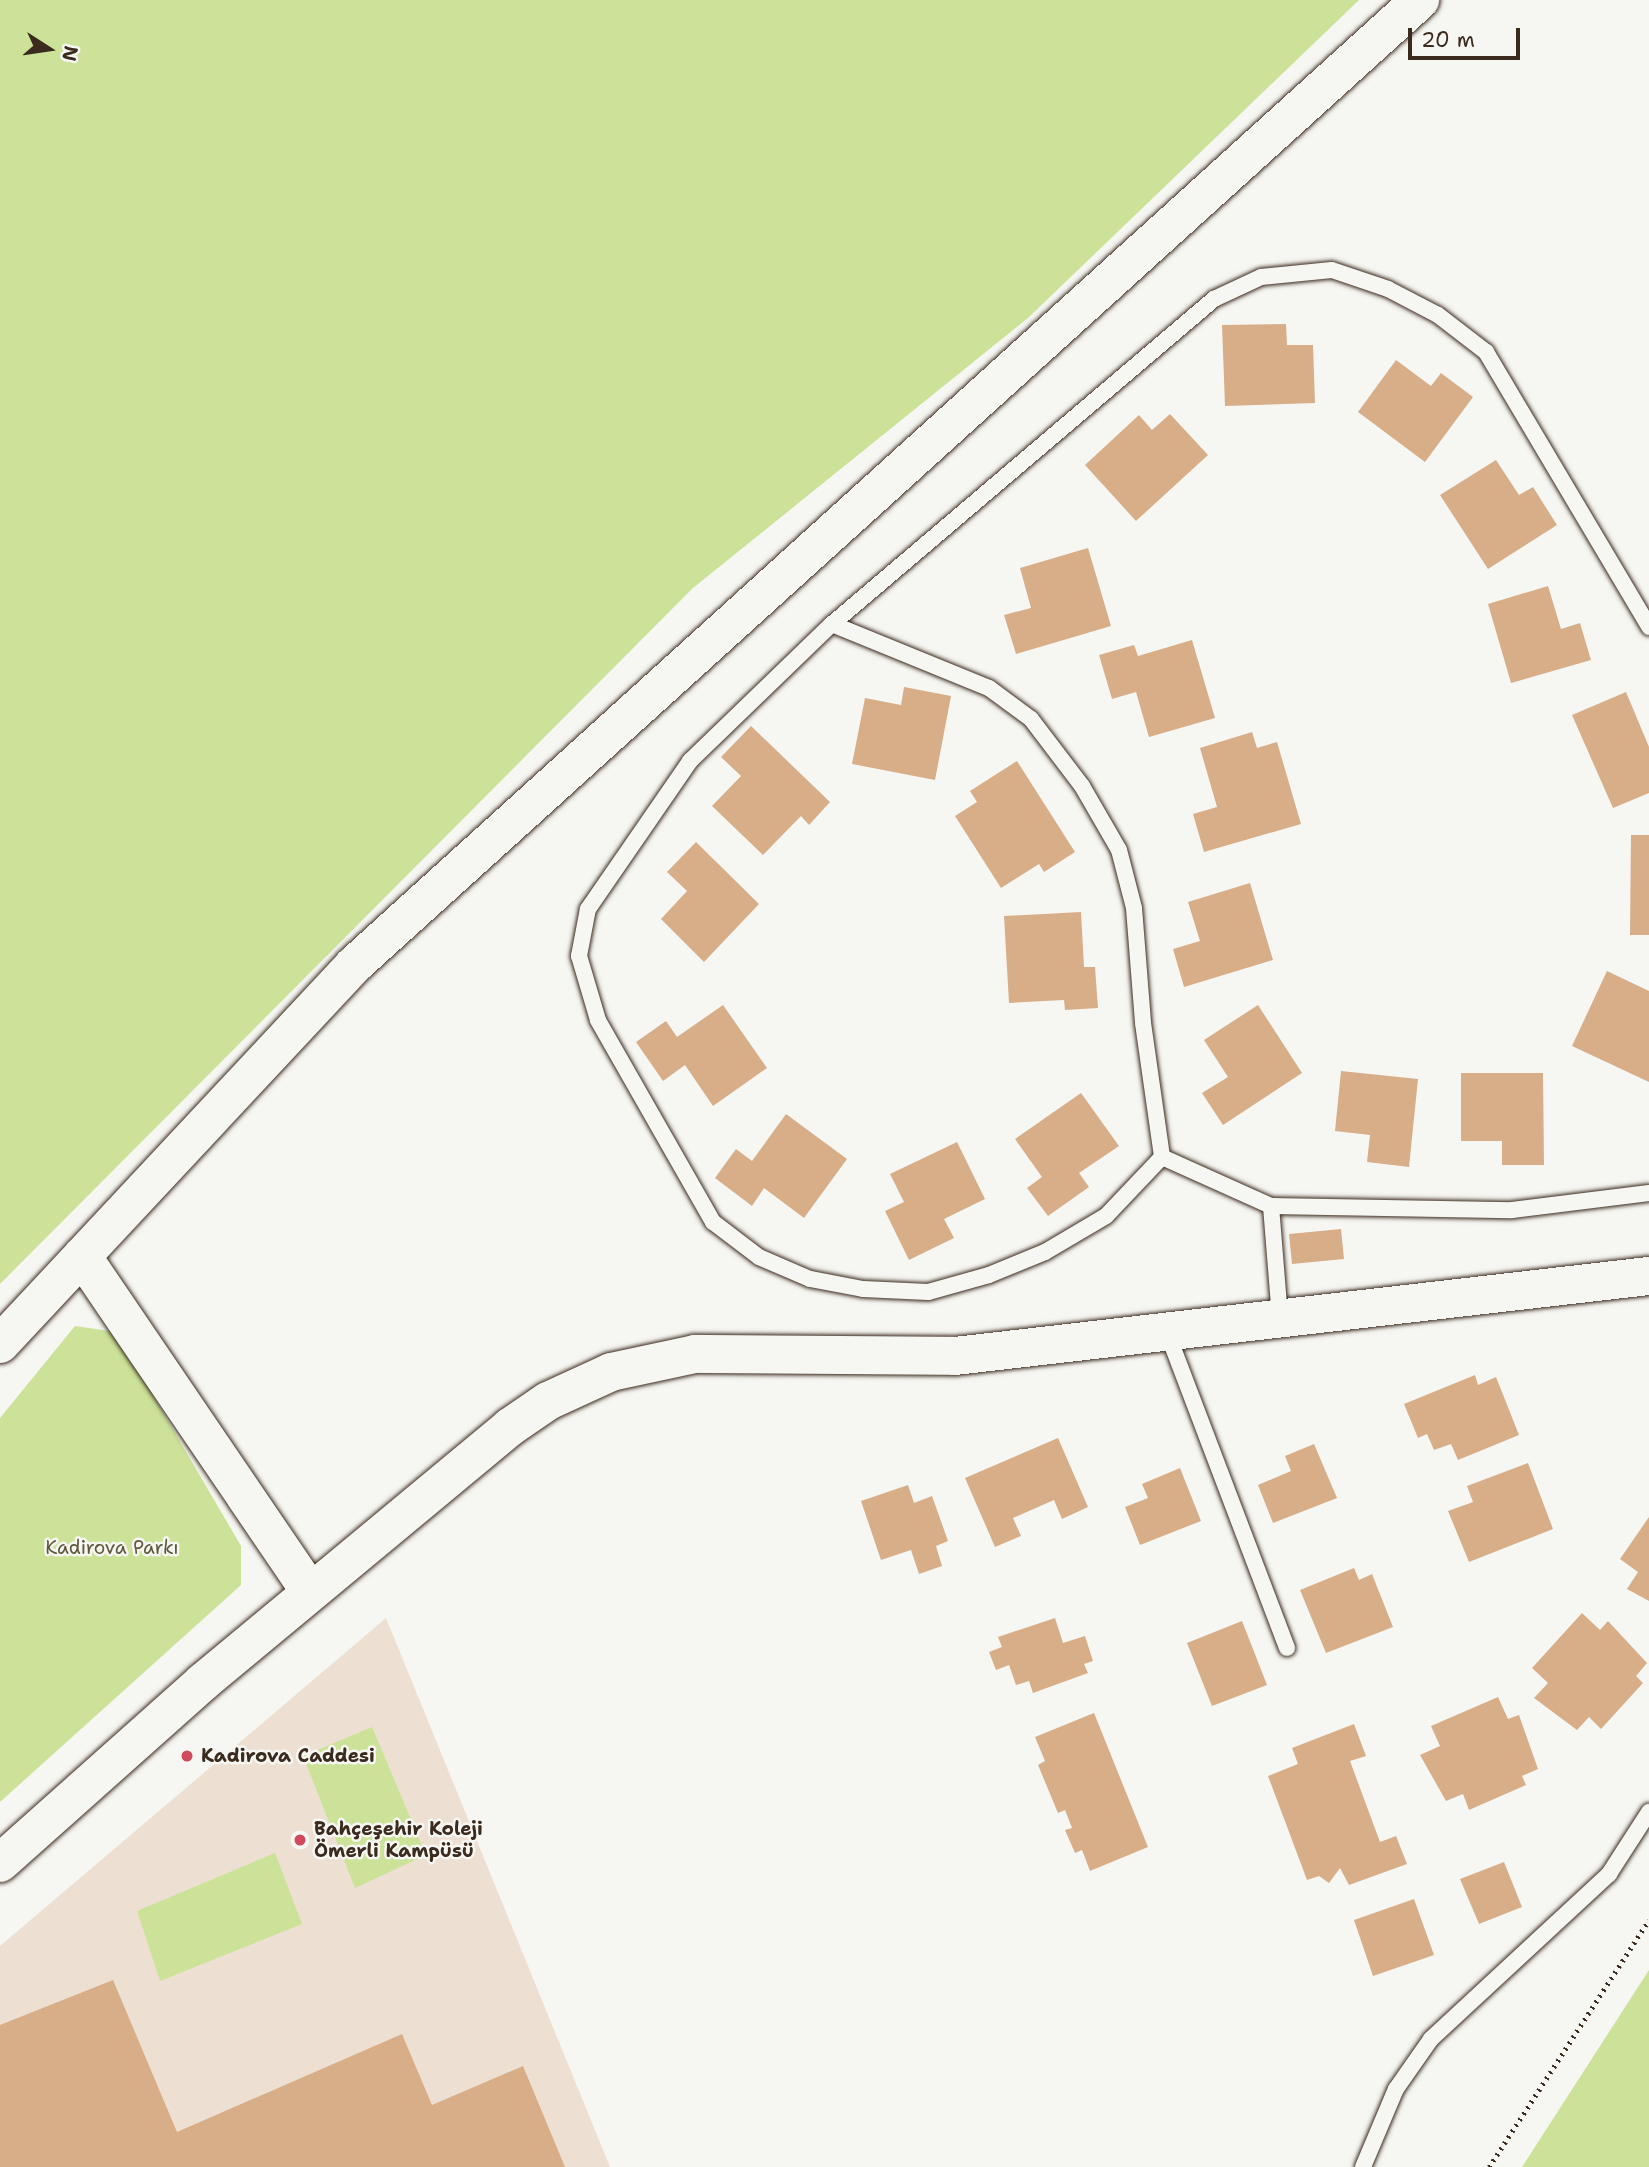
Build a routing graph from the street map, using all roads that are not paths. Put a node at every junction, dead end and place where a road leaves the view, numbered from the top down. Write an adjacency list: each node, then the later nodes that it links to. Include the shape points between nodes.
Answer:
1 (1420, 0): 7 (street, via 354,965)
2 (832, 624): 3 (lane, via 1214,299 1261,277 1332,270 1388,289 1438,315 1486,352); 4 (lane, via 989,688 1031,719 1082,786 1119,850 1134,908 1143,1023); 4 (lane, via 690,761 588,909 579,956 598,1020 713,1222 759,1257 810,1279 863,1289 928,1292 989,1275 1045,1252 1106,1216)
3 (1649, 628)
4 (1162, 1157): 6 (lane)
5 (1649, 1193): 6 (lane, via 1512,1210)
6 (1271, 1206): 9 (lane)
7 (82, 1256): 11 (street); 12 (street)
8 (1649, 1276): 9 (street)
9 (1280, 1321): 10 (street)
10 (1167, 1332): 12 (street, via 909,1359 695,1354 611,1372 548,1401 510,1427); 13 (lane)
11 (0, 1344)
12 (310, 1592): 15 (street)
13 (1287, 1648)
14 (1649, 1812): 16 (lane, via 1609,1874 1431,2039 1396,2089)
15 (0, 1863)
16 (1363, 2167)

